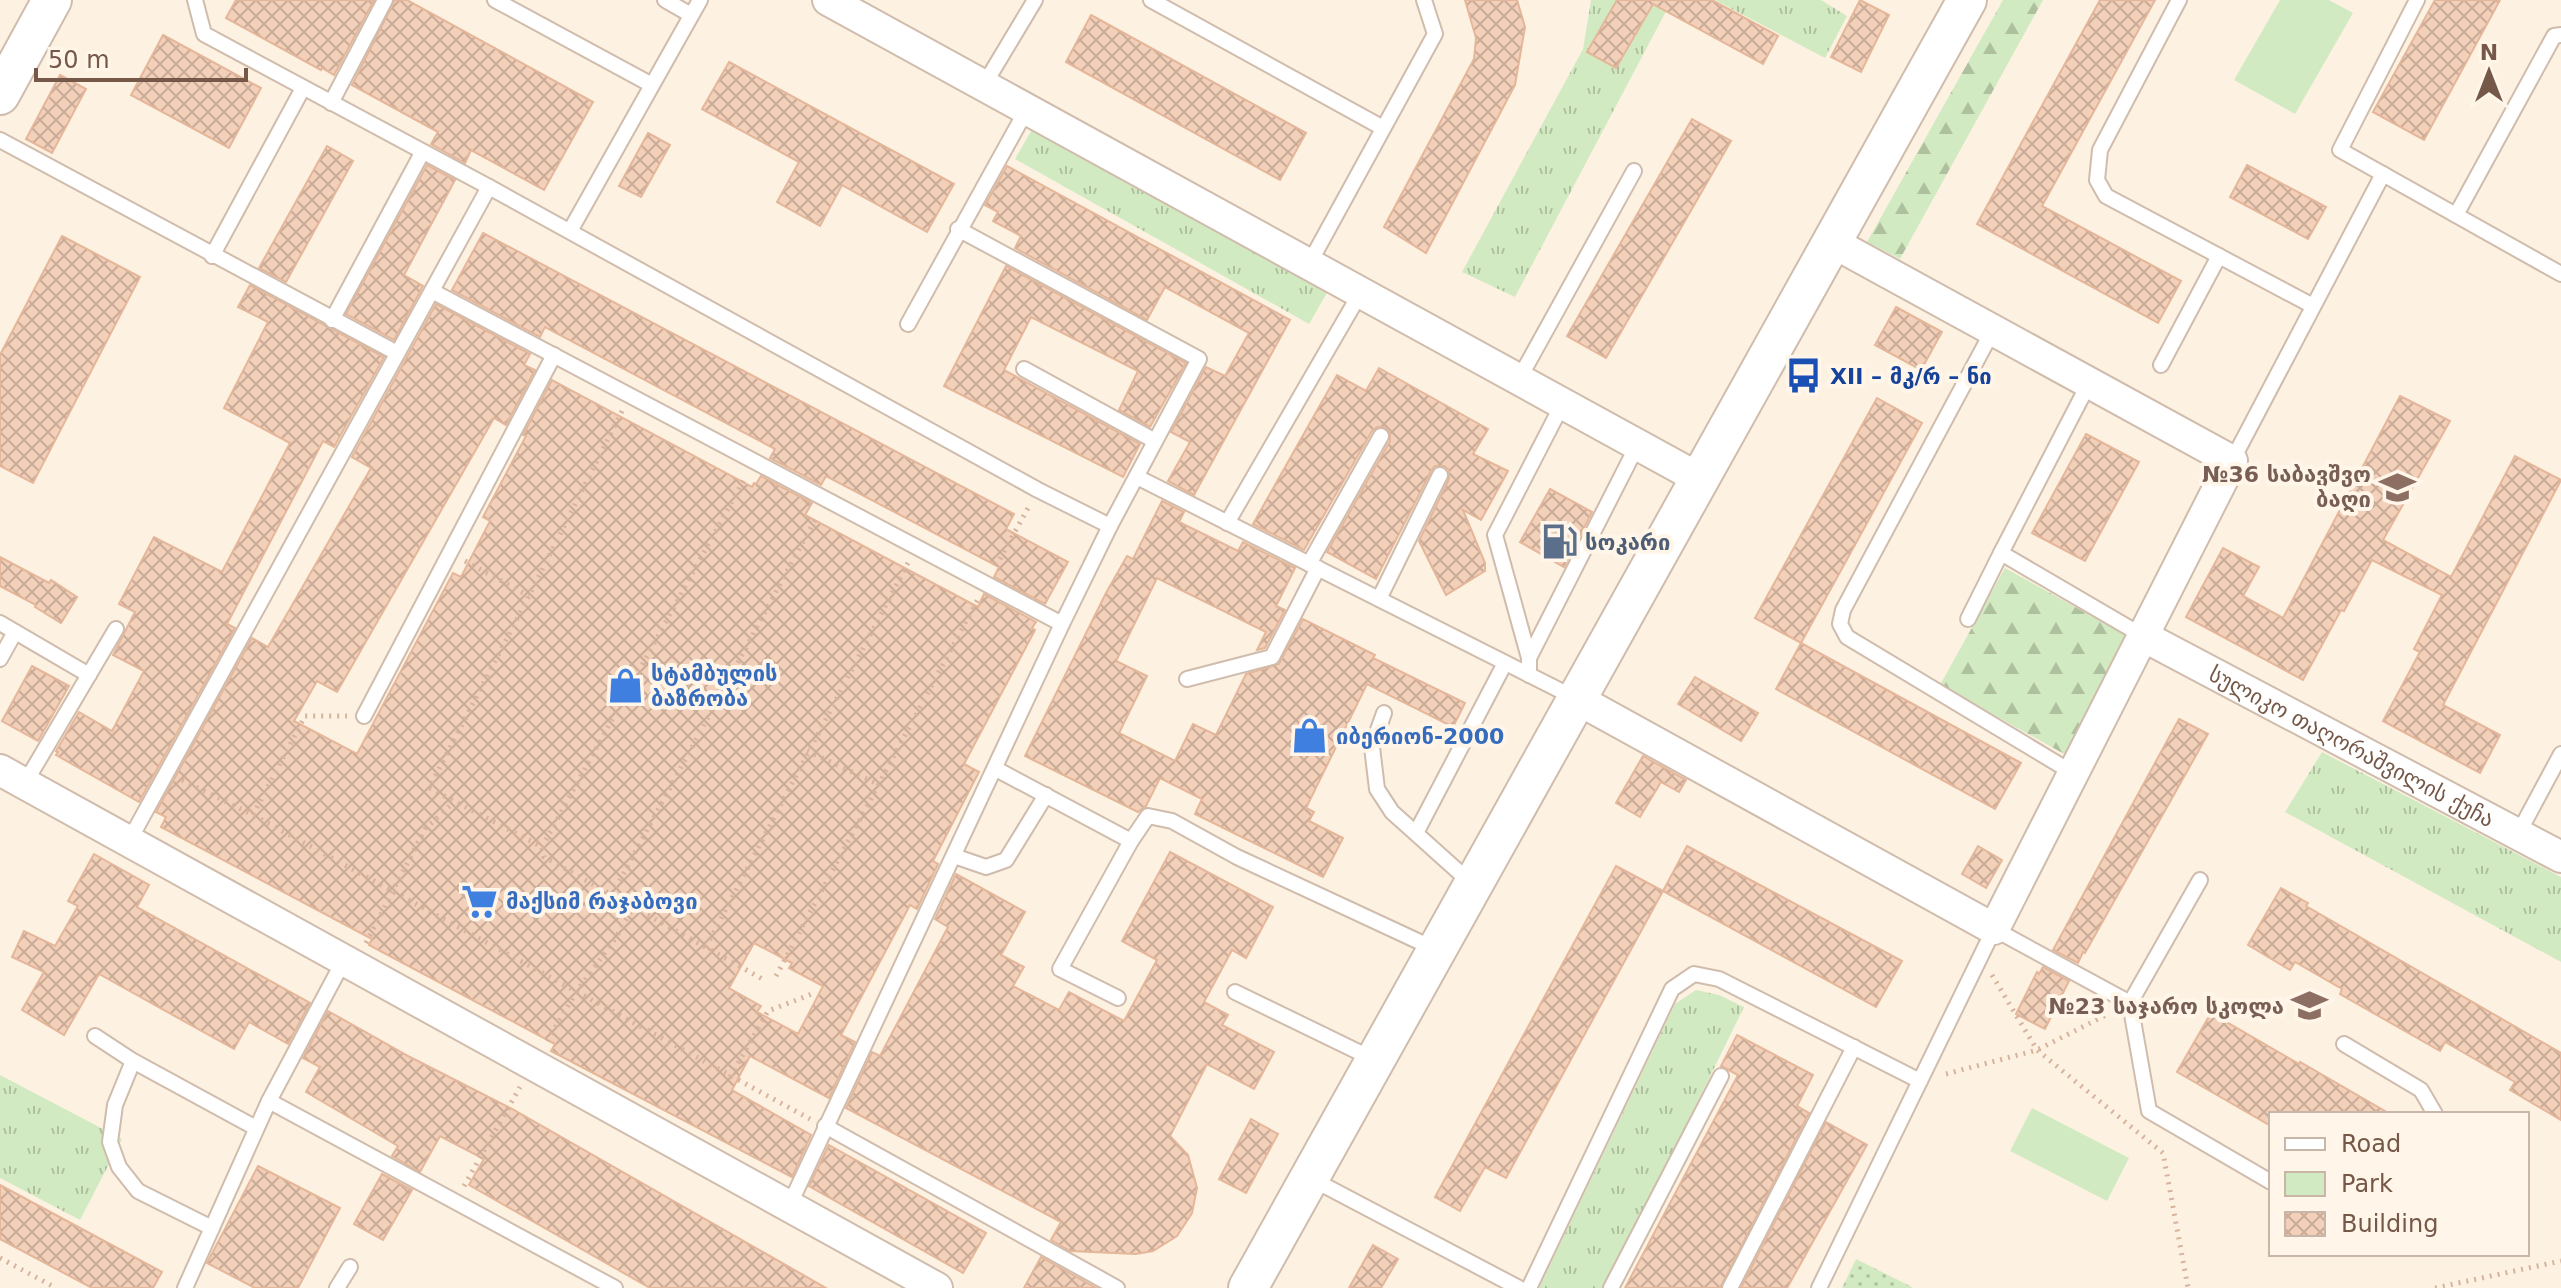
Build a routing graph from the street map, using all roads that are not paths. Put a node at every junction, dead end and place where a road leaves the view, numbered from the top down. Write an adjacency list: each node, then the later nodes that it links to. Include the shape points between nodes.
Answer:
1 (52, 0): 19 (street)
2 (195, 0): 18 (lane, via 204,34)
3 (385, 0): 20 (lane)
4 (495, 0): 16 (lane)
5 (665, 0): 14 (lane)
6 (700, 0): 14 (lane)
7 (828, 0): 17 (street)
8 (1035, 0): 17 (lane)
9 (1151, 0): 22 (lane)
10 (1424, 0): 22 (lane, via 1435,34)
11 (1967, 0): 31 (street)
12 (2179, 0): 33 (lane, via 2100,150 2097,180 2106,196)
13 (2417, 0): 26 (lane, via 2340,150)
14 (691, 15): 16 (lane)
15 (2561, 35): 28 (lane, via 2554,36)
16 (652, 85): 30 (lane)
17 (984, 85): 21 (street)
18 (303, 88): 20 (lane); 32 (lane)
19 (0, 95)
20 (331, 103): 24 (lane)
21 (1027, 109): 29 (lane); 34 (street)
22 (1383, 128): 34 (lane)
23 (0, 140): 32 (lane)
24 (422, 153): 27 (lane); 39 (lane)
25 (1634, 171): 46 (lane)
26 (2383, 174): 28 (lane); 38 (lane)
27 (489, 187): 30 (lane); 36 (lane)
28 (2456, 215): 35 (lane)
29 (958, 229): 40 (lane); 50 (lane, via 1199,359)
30 (570, 231): 57 (lane)
31 (1832, 242): 41 (street); 55 (street)
32 (212, 256): 39 (lane)
33 (2219, 256): 38 (lane); 44 (lane)
34 (1309, 264): 37 (street)
35 (2561, 274)
36 (432, 291): 42 (lane); 43 (lane)
37 (1361, 292): 46 (street); 56 (lane)
38 (2313, 306): 52 (lane)
39 (332, 320): 42 (lane)
40 (908, 324)
41 (1993, 330): 47 (street); 78 (lane, via 1840,624 1847,637)
42 (397, 353): 83 (lane)
43 (554, 355): 63 (lane); 75 (lane)
44 (2161, 365)
45 (1024, 369): 50 (lane)
46 (1519, 379): 48 (street)
47 (2089, 383): 52 (street); 58 (lane)
48 (1563, 403): 51 (street); 67 (lane, via 1495,535)
49 (1381, 436): 59 (lane)
50 (1155, 441): 54 (lane)
51 (1638, 444): 55 (street); 67 (lane)
52 (2232, 461): 66 (street)
53 (1440, 475): 60 (lane)
54 (1137, 477): 56 (lane); 57 (lane)
55 (1700, 479): 73 (street)
56 (1227, 523): 59 (lane)
57 (1110, 526): 63 (lane)
58 (2001, 553): 61 (lane); 66 (lane)
59 (1314, 566): 60 (lane); 72 (lane, via 1272,657)
60 (1379, 599): 69 (lane)
61 (1968, 619)
62 (0, 623): 65 (lane)
63 (1062, 624): 77 (lane)
64 (116, 629): 70 (lane)
65 (15, 632): 68 (lane); 70 (lane)
66 (2143, 636): 78 (street); 82 (street, სულიკო თაღორაშვილის ქუჩა)
67 (1529, 658): 71 (lane)
68 (0, 659)
69 (1505, 663): 71 (lane); 81 (lane)
70 (89, 675): 79 (lane)
71 (1529, 675): 73 (lane)
72 (1187, 679)
73 (1577, 699): 88 (street); 89 (street)
74 (1384, 713): 81 (lane, via 1372,747 1377,789 1392,812)
75 (364, 716)
76 (2561, 754): 82 (lane)
77 (996, 769): 80 (lane); 85 (lane)
78 (2073, 773): 89 (street)
79 (12, 776): 83 (street)
80 (1046, 795): 84 (lane); 85 (lane, via 1006,860 986,867)
81 (1416, 833): 88 (lane)
82 (2518, 834): 86 (street, სულიკო თაღორაშვილის ქუჩა)
83 (129, 841): 91 (street)
84 (1131, 841): 90 (lane, via 1148,816 1172,821); 93 (lane, via 1060,969)
85 (954, 856): 104 (lane)
86 (2561, 857)
87 (2200, 880): 94 (lane)
88 (1474, 885): 90 (street)
89 (1994, 929): 94 (lane); 101 (lane)
90 (1437, 951): 99 (street)
91 (349, 963): 102 (lane); 108 (street)
92 (1235, 992): 99 (lane)
93 (1118, 998)
94 (2130, 1003): 107 (lane, via 2149,1111)
95 (95, 1036): 98 (lane)
96 (2344, 1044): 103 (lane, via 2421,1090)
97 (1854, 1047): 101 (lane); 118 (lane, via 1719,979 1694,974 1672,989); 120 (lane)
98 (133, 1061): 105 (lane); 109 (lane, via 115,1105 110,1142 119,1167 138,1191)
99 (1376, 1061): 106 (street)
100 (1721, 1076): 119 (lane)
101 (1920, 1081): 121 (lane)
102 (269, 1101): 105 (lane); 113 (lane)
103 (2434, 1112)
104 (825, 1126): 108 (lane); 115 (lane)
105 (256, 1128): 109 (lane)
106 (1310, 1178): 116 (street); 117 (lane)
107 (2269, 1181)
108 (789, 1206): 114 (street)
109 (212, 1228): 111 (lane)
110 (350, 1267): 112 (lane)
111 (185, 1288)
112 (337, 1288)
113 (615, 1288)
114 (937, 1288)
115 (1117, 1288)
116 (1248, 1288)
117 (1519, 1288)
118 (1529, 1288)
119 (1611, 1288)
120 (1730, 1288)
121 (1819, 1288)

